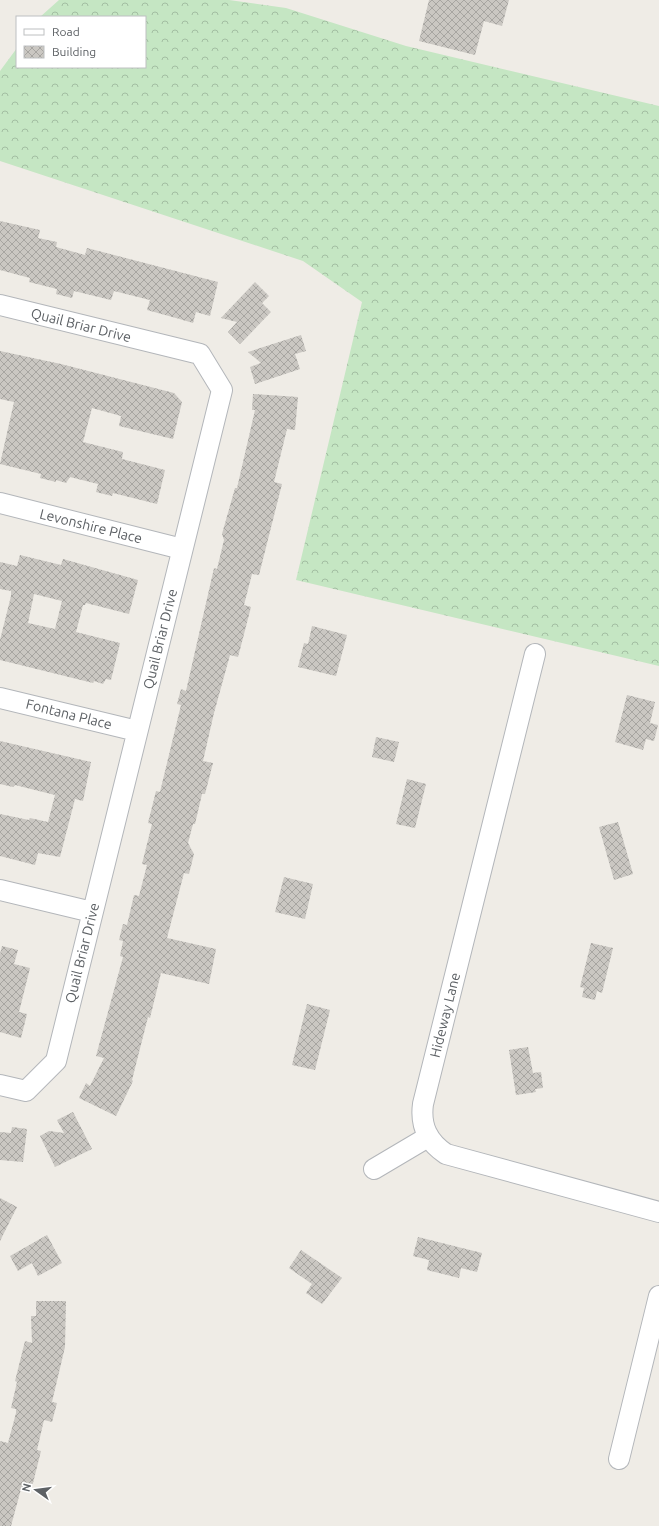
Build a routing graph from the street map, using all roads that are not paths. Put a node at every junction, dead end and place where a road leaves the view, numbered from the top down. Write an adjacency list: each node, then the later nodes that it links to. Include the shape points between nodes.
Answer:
1 (0, 305): 3 (street, Quail Briar Drive, via 200,354 222,390)
2 (0, 503): 3 (street, Levonshire Place)
3 (182, 550): 6 (street, Quail Briar Drive)
4 (535, 654): 10 (street, Hideway Lane, via 423,1104 421,1114)
5 (0, 698): 6 (street, Fontana Place)
6 (137, 731): 8 (street, Quail Briar Drive)
7 (0, 890): 8 (street)
8 (92, 912): 9 (street, Quail Briar Drive, via 56,1061 26,1091)
9 (0, 1085)
10 (428, 1137): 11 (street); 12 (street, Hideway Lane, via 436,1148 446,1154)
11 (374, 1169)
12 (659, 1212)
13 (659, 1296): 14 (street)
14 (619, 1459)

